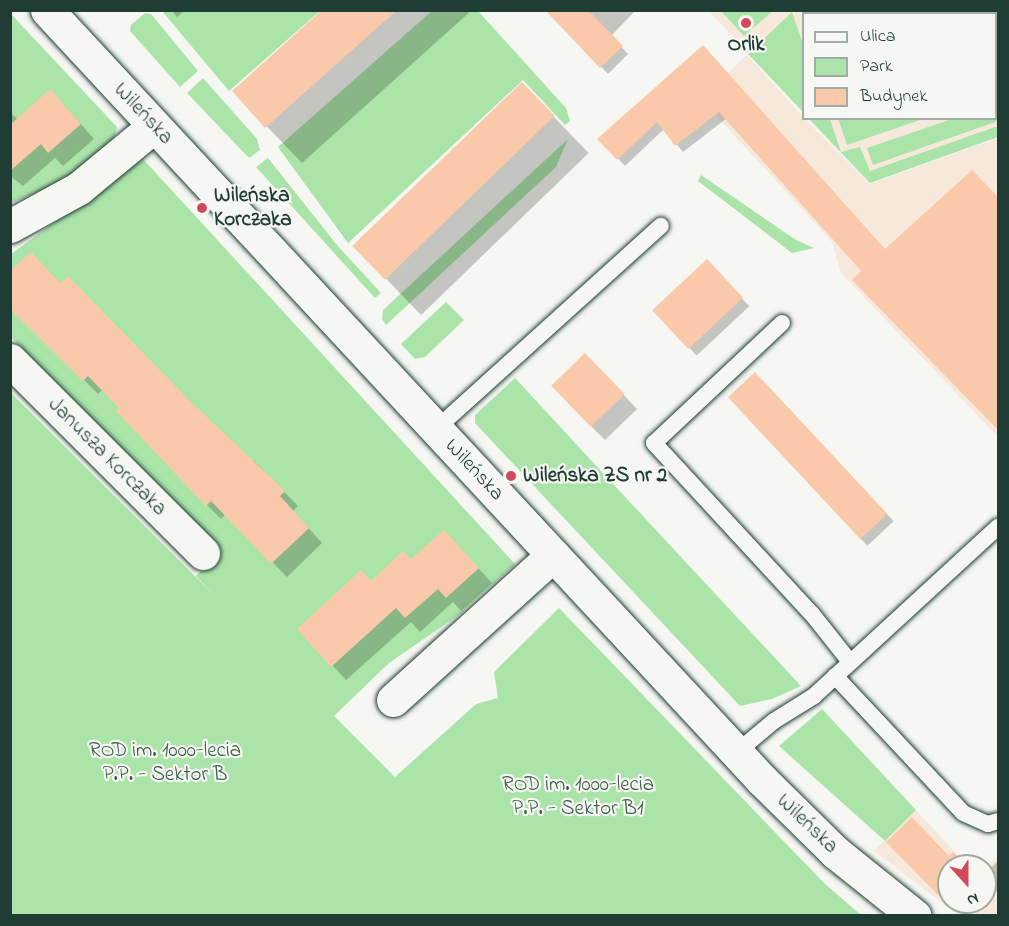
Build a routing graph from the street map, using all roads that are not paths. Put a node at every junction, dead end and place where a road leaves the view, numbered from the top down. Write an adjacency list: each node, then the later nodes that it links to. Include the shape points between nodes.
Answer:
1 (46, 10): 2 (street, Wileńska)
2 (154, 126): 3 (street, via 79,188); 7 (street, Wileńska)
3 (10, 226)
4 (661, 226): 7 (lane)
5 (782, 323): 11 (lane, via 654,443 812,614)
6 (10, 360): 9 (street, Janusza Korczaka)
7 (436, 429): 10 (street, Wileńska)
8 (999, 526): 11 (lane)
9 (203, 553)
10 (553, 555): 13 (street); 14 (street, Wileńska)
11 (850, 662): 12 (lane)
12 (835, 676): 14 (lane); 15 (lane, via 963,813 988,824)
13 (393, 700)
14 (736, 752): 16 (street, Wileńska, via 835,852)
15 (999, 821)
16 (915, 915)

